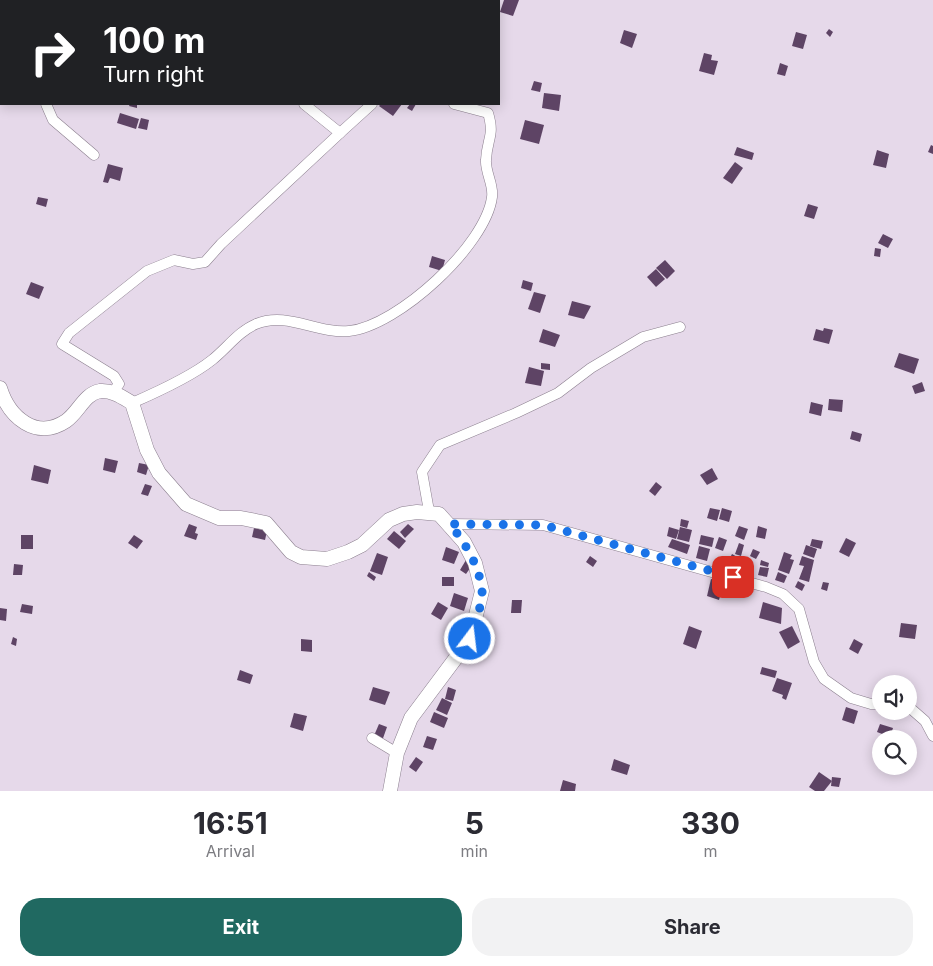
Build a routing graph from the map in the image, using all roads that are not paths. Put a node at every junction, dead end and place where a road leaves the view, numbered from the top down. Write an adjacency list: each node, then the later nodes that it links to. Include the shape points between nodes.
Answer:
1 (46, 105): 6 (street, via 53,120)
2 (305, 105): 5 (street)
3 (371, 105): 5 (street)
4 (458, 105): 10 (street, via 488,113 493,129 485,162 492,196 483,228 426,291 377,323 349,331 284,320 257,324 210,361 166,388)
5 (340, 133): 9 (street, via 221,244 206,262 193,264 174,260 160,264 69,333 62,344 114,376 120,384)
6 (94, 155)
7 (680, 327): 11 (street, via 643,337 591,368 558,393 440,445 422,472)
8 (0, 388): 9 (main road, via 6,405 20,421 53,428 68,420 92,394)
9 (113, 392): 10 (main road)
10 (132, 403): 11 (main road, via 147,450 159,473 186,504 219,518 266,523 291,552 301,558 327,559 348,552 389,520 403,514)
11 (429, 512): 12 (main road, via 439,514)
12 (450, 524): 13 (street, via 543,525 766,586 784,594 799,608 814,662 824,679 851,698); 17 (main road, via 464,542 482,591 470,639 411,718)
13 (872, 704)
14 (917, 714): 15 (street)
15 (933, 736)
16 (372, 738): 17 (street)
17 (397, 753): 18 (main road)
18 (390, 791)

